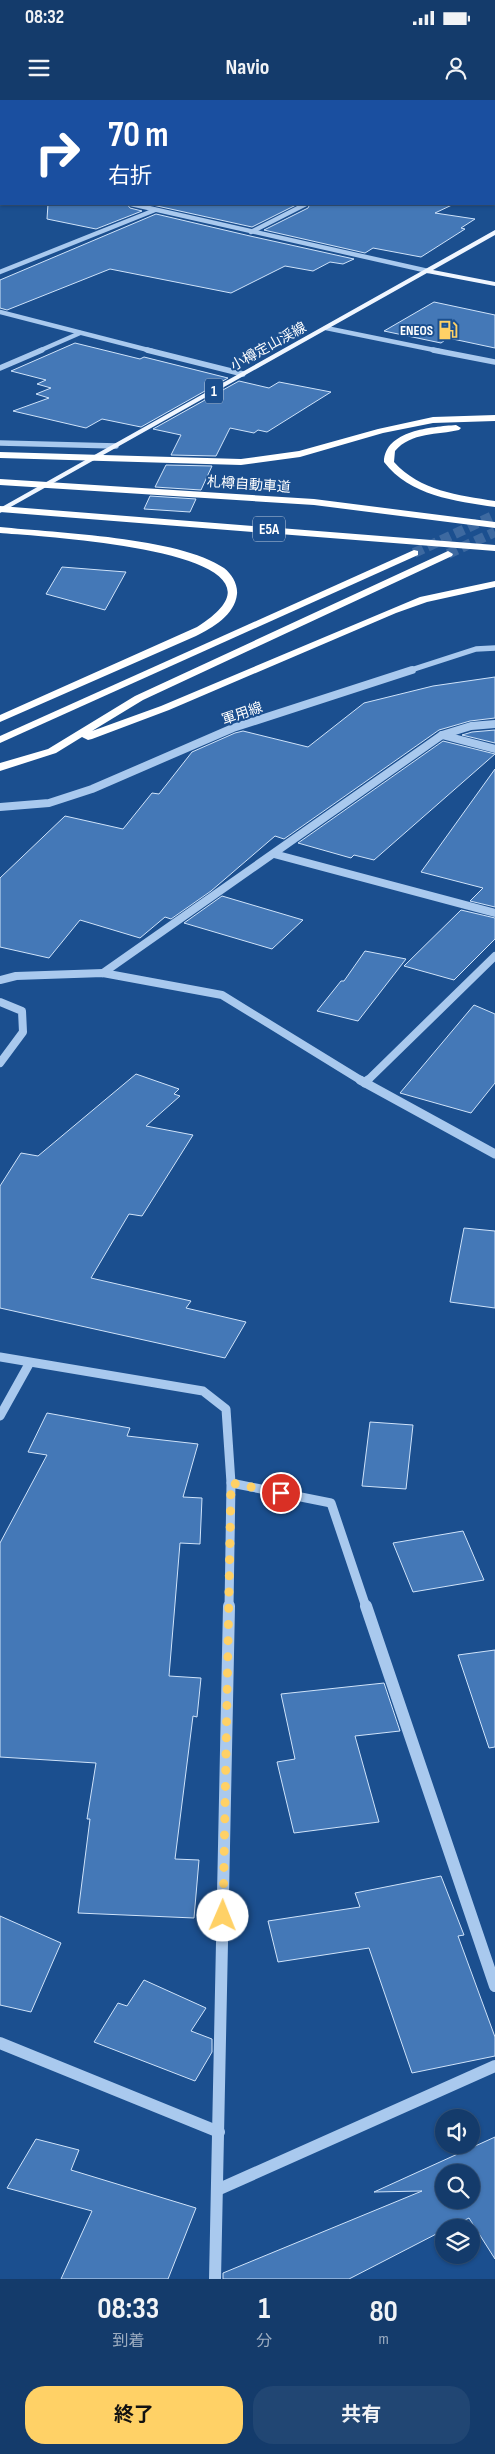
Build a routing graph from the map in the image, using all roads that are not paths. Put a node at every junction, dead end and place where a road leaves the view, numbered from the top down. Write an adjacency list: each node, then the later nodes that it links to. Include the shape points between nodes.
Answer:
1 (135, 205): 3 (street)
2 (304, 205): 4 (street)
3 (156, 210): 4 (street); 7 (street)
4 (251, 232): 6 (street)
5 (495, 232): 6 (main road, 小樽定山渓線 / 1)
6 (428, 271): 8 (main road); 10 (main road, 小樽定山渓線 / 1)
7 (0, 272)
8 (495, 284)
9 (0, 312): 11 (street)
10 (326, 328): 12 (street); 14 (main road, 小樽定山渓線 / 1)
11 (81, 332): 13 (street); 14 (street)
12 (495, 362)
13 (0, 368)
14 (243, 374): 18 (main road, 小樽定山渓線 / 1)
15 (495, 418): 19 (highway, via 467,417 407,424 272,460 215,462)
16 (495, 428): 21 (highway, via 443,428 416,434 400,441 390,451 389,462 411,483 462,499)
17 (0, 443): 18 (street)
18 (116, 446): 22 (main road, 小樽定山渓線 / 1)
19 (0, 455)
20 (0, 482): 23 (highway, 札樽自動車道 / E5A, via 314,502)
21 (495, 504)
22 (0, 510): 25 (highway, E5A)
23 (495, 525)
24 (5, 531): 30 (highway, via 172,552 209,564 222,572 232,589 231,600 224,612 188,635)
25 (495, 548)
26 (414, 552): 33 (highway)
27 (448, 554): 35 (highway, via 139,698)
28 (495, 584): 35 (highway, via 424,599 392,610 165,708)
29 (495, 648): 37 (street, 軍用線, via 476,650 233,728 92,789 48,803)
30 (0, 719)
31 (495, 724): 32 (street, via 471,726)
32 (442, 735): 34 (street); 38 (street)
33 (0, 740)
34 (495, 749)
35 (52, 751): 36 (highway)
36 (0, 767)
37 (0, 807)
38 (274, 854): 39 (street); 41 (street)
39 (495, 913)
40 (495, 956): 45 (street)
41 (103, 973): 42 (street, via 16,976); 45 (street, via 222,995)
42 (0, 980)
43 (0, 1002): 44 (street, via 22,1011 23,1032)
44 (0, 1063)
45 (365, 1083): 46 (street)
46 (495, 1154)
47 (0, 1357): 48 (street)
48 (29, 1364): 49 (street); 50 (street, via 203,1391 226,1409)
49 (0, 1416)
50 (231, 1483): 51 (street, via 331,1503); 54 (street)
51 (495, 1986)
52 (0, 2043): 54 (street)
53 (495, 2066): 55 (street)
54 (219, 2132): 55 (street)
55 (217, 2190): 56 (street)
56 (214, 2279)

